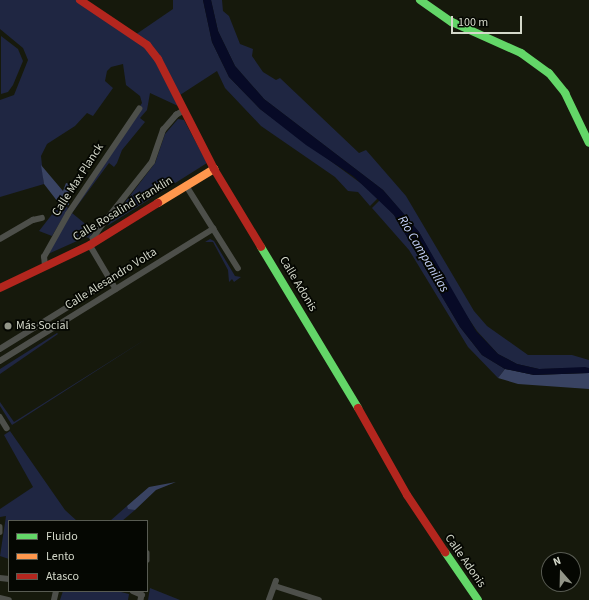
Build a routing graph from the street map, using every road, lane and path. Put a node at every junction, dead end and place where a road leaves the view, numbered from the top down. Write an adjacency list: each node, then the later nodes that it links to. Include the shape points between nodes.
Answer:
1 (80, 0): 4 (main road, Calle Adonis, via 152,50)
2 (420, 0): 5 (main road, via 452,22 521,53 549,73 562,88)
3 (139, 109): 12 (street, Calle Max Planck, via 68,214 44,257)
4 (183, 111): 6 (main road, Calle Adonis); 11 (street, via 176,114 163,130 152,162 99,229 92,239)
5 (589, 144)
6 (214, 169): 7 (main road, Calle Rosalind Franklin); 30 (main road, Calle Adonis, via 380,445 409,499)
7 (186, 186): 9 (street); 11 (main road, Calle Rosalind Franklin)
8 (42, 218): 10 (street, via 33,220)
9 (213, 229): 13 (street); 16 (street, Calle Alesandro Volta)
10 (0, 239)
11 (93, 244): 12 (main road, Calle Rosalind Franklin); 14 (street)
12 (45, 266): 15 (main road, Calle Rosalind Franklin)
13 (238, 268)
14 (110, 281): 16 (street); 17 (street, Calle Alesandro Volta)
15 (0, 288)
16 (116, 289): 18 (street, Calle Alesandro Volta)
17 (0, 349)
18 (0, 361)
19 (0, 417): 20 (street)
20 (7, 428)
21 (0, 527): 22 (street)
22 (0, 532)
23 (137, 592): 26 (street); 27 (street, via 142,595)
24 (0, 598): 25 (street)
25 (9, 600)
26 (137, 600)
27 (141, 600)
28 (269, 600): 29 (street, via 276,584)
29 (318, 600)
30 (478, 600)

